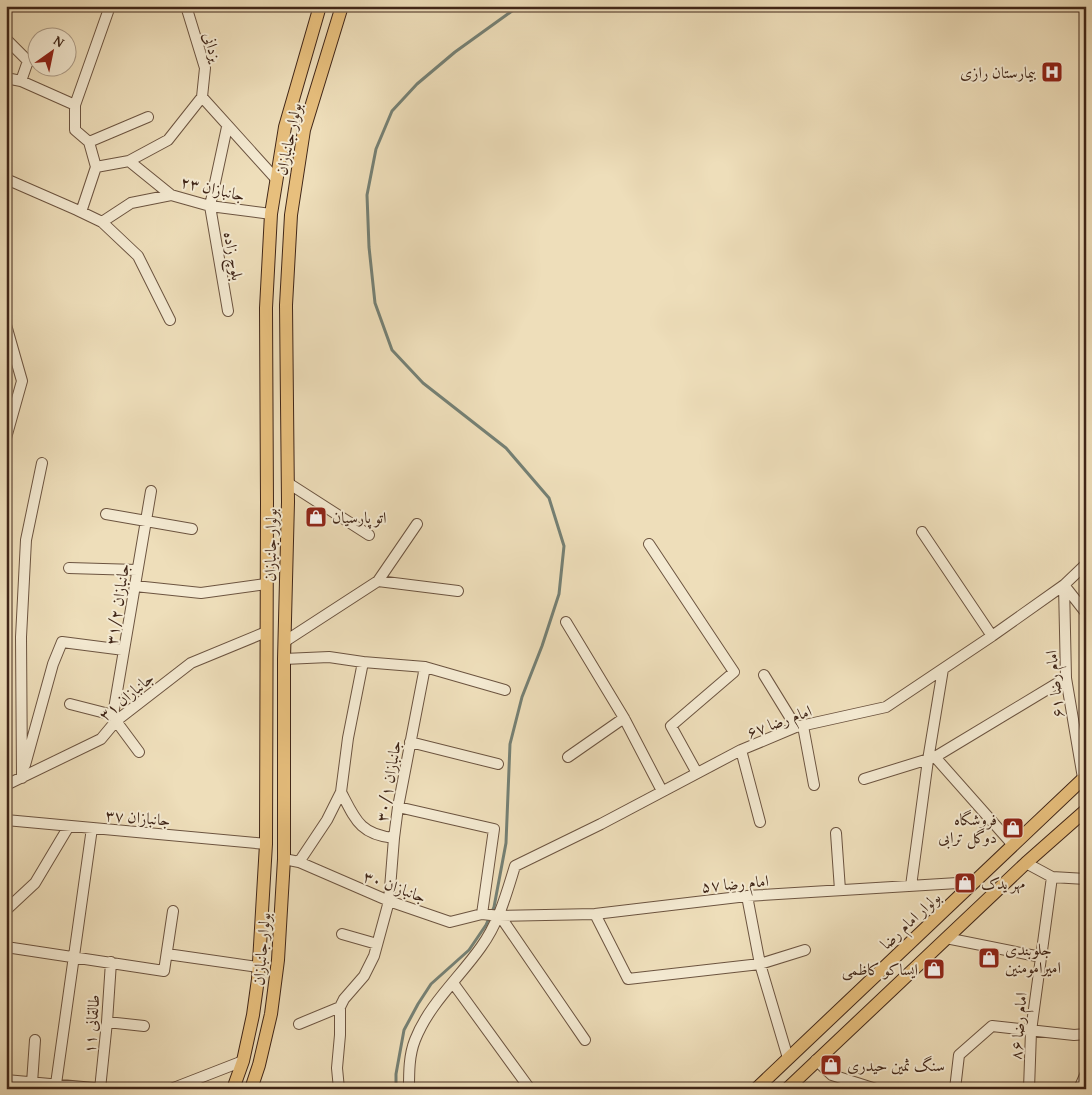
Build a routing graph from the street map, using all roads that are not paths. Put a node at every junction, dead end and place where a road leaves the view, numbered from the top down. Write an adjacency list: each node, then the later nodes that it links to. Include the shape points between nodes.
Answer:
1 (110, 6): 11 (street)
2 (186, 6): 10 (street, یزدانی, via 205,68)
3 (320, 6): 18 (main road, بولوار جانبازان, via 285,127)
4 (342, 6): 29 (main road, بولوار جانبازان, via 304,130 291,215 286,305)
5 (6, 39): 6 (street)
6 (28, 57)
7 (28, 68): 8 (street)
8 (20, 80): 9 (street); 11 (street)
9 (7, 81)
10 (202, 97): 13 (street); 15 (street, via 168,140)
11 (75, 105): 14 (street, via 76,130)
12 (148, 117): 14 (street)
13 (227, 127): 18 (street); 20 (street)
14 (89, 142): 16 (street)
15 (130, 160): 16 (street); 19 (street, جانبازان ۲۳)
16 (96, 167): 21 (street)
17 (6, 179): 21 (street)
18 (276, 179): 22 (main road, بولوار جانبازان)
19 (171, 195): 20 (street, جانبازان ۲۳); 23 (street, via 131,203)
20 (210, 206): 22 (street, جانبازان ۲۳); 24 (street, بلوچ زاده)
21 (81, 212): 23 (street)
22 (271, 214): 32 (main road, بولوار جانبازان, via 266,308)
23 (102, 222): 25 (street, via 138,256)
24 (228, 311)
25 (170, 320)
26 (6, 326): 27 (street, via 22,381)
27 (6, 438)
28 (42, 463): 73 (street, via 26,540 21,638)
29 (288, 483): 31 (main road, بولوار جانبازان); 38 (street)
30 (151, 491): 34 (street, جانبازان ۳۱/۲)
31 (288, 502): 32 (main road); 52 (main road, بولوار جانبازان)
32 (267, 503): 44 (main road, بولوار جانبازان)
33 (106, 514): 34 (street)
34 (146, 520): 36 (street); 42 (street, جانبازان ۳۱/۲)
35 (417, 524): 43 (street)
36 (192, 529)
37 (922, 532): 51 (street)
38 (369, 535)
39 (649, 544): 71 (street, via 734,672 671,726)
40 (1086, 564): 45 (street, امام رضا ۶۷)
41 (69, 568): 42 (street)
42 (138, 570): 46 (street, جانبازان ۳۱/۲)
43 (378, 581): 47 (street); 52 (street)
44 (266, 584): 46 (street, via 202,593); 50 (main road, بولوار جانبازان)
45 (1064, 585): 48 (street); 51 (street, امام رضا ۶۷); 59 (street, امام رضا ۶۱)
46 (135, 586): 53 (street, جانبازان ۳۱/۲)
47 (458, 591)
48 (1086, 613)
49 (566, 622): 63 (street)
50 (266, 632): 62 (street, جانبازان ۳۱, via 191,663); 87 (main road, بولوار جانبازان)
51 (992, 636): 57 (street, امام رضا ۶۷)
52 (284, 642): 54 (main road, بولوار جانبازان)
53 (124, 650): 62 (street, جانبازان ۳۱/۲); 73 (street, via 62,642)
54 (284, 659): 55 (street, via 330,657); 89 (main road, بولوار جانبازان)
55 (363, 662): 56 (street); 78 (street)
56 (424, 667): 60 (street); 65 (street, جانبازان ۳۰/۱)
57 (942, 669): 64 (street, امام رضا ۶۷, via 886,707); 69 (street)
58 (764, 674): 64 (street)
59 (1066, 678): 69 (street); 72 (street, امام رضا ۶۱)
60 (505, 690)
61 (70, 704): 62 (street)
62 (114, 718): 67 (street); 73 (street, جانبازان ۳۱, via 101,739)
63 (624, 718): 68 (street); 77 (street)
64 (800, 726): 66 (street, امام رضا ۶۷); 76 (street)
65 (410, 742): 70 (street); 79 (street, جانبازان ۳۰/۱)
66 (741, 750): 71 (street, امام رضا ۶۷); 82 (street)
67 (139, 752)
68 (568, 756)
69 (931, 759): 74 (street); 88 (street); 95 (street)
70 (498, 764)
71 (697, 773): 77 (street, امام رضا ۶۷)
72 (1084, 777): 88 (main road, بولوار امام رضا)
73 (22, 778): 75 (street, جانبازان ۳۱)
74 (864, 779)
75 (6, 785)
76 (814, 785)
77 (662, 791): 103 (street, امام رضا ۶۷, via 515,866)
78 (341, 792): 86 (street, via 358,823 379,837); 90 (street)
79 (398, 807): 86 (street, جانبازان ۳۰/۱); 101 (street, via 494,829)
80 (1086, 810): 91 (main road)
81 (6, 820): 83 (street, جانبازان ۳۷)
82 (760, 822)
83 (69, 826): 84 (street, جانبازان ۳۷); 99 (street, via 35,883)
84 (92, 828): 87 (street, جانبازان ۳۷); 111 (street)
85 (836, 833): 96 (street)
86 (394, 838): 98 (street, جانبازان ۳۰/۱)
87 (266, 844): 114 (main road, بولوار جانبازان)
88 (1013, 845): 94 (main road, بولوار امام رضا)
89 (284, 859): 90 (street, جانبازان ۳۰); 134 (main road, بولوار جانبازان, via 271,1014)
90 (299, 862): 98 (street, جانبازان ۳۰)
91 (1026, 863): 92 (street); 105 (main road)
92 (1052, 877): 93 (street); 110 (street, امام رضا ۸۶)
93 (1086, 879)
94 (974, 882): 95 (street, امام رضا ۵۷); 124 (main road, بولوار امام رضا)
95 (911, 886): 96 (street, امام رضا ۵۷)
96 (840, 890): 97 (street, امام رضا ۵۷)
97 (748, 896): 102 (street, امام رضا ۵۷); 113 (street)
98 (389, 901): 101 (street, جانبازان ۳۰, via 450,922); 106 (street, جانبازان ۳۰/۱)
99 (6, 910)
100 (174, 911): 109 (street)
101 (482, 914): 103 (street, جانبازان ۳۰)
102 (595, 914): 103 (street, امام رضا ۵۷); 113 (street, via 628,978)
103 (500, 916): 115 (street, امام رضا ۶۷); 123 (street)
104 (342, 934): 106 (street)
105 (946, 938): 110 (street); 125 (main road)
106 (377, 944): 116 (street, جانبازان ۳۰/۱, via 364,976)
107 (6, 947): 111 (street)
108 (805, 950): 113 (street)
109 (167, 954): 112 (street, via 164,971); 114 (street)
110 (1041, 956): 120 (street, امام رضا ۸۶)
111 (74, 957): 112 (street); 130 (street)
112 (111, 962): 117 (street, طالقانی ۱۱)
113 (760, 964): 124 (street)
114 (258, 967): 126 (main road, بولوار جانبازان)
115 (453, 983): 136 (street, امام رضا ۶۷, via 424,1020 415,1041); 137 (street)
116 (340, 1008): 118 (street); 135 (street)
117 (107, 1022): 119 (street); 131 (street, طالقانی ۱۱)
118 (299, 1024)
119 (144, 1026)
120 (1031, 1031): 121 (street); 141 (street, via 992,1026 959,1055); 142 (street, امام رضا ۸۶)
121 (1086, 1034)
122 (35, 1040): 129 (street)
123 (584, 1040)
124 (788, 1058): 138 (main road, بولوار امام رضا)
125 (816, 1060): 139 (main road); 140 (street, via 832,1075)
126 (243, 1061): 132 (street); 133 (main road, بولوار جانبازان)
127 (1086, 1073): 143 (street)
128 (6, 1080): 129 (street)
129 (32, 1082): 130 (street)
130 (56, 1084): 131 (street)
131 (102, 1088)
132 (170, 1089)
133 (233, 1089)
134 (251, 1089)
135 (339, 1089)
136 (409, 1089)
137 (530, 1089)
138 (756, 1089)
139 (787, 1089)
140 (876, 1089)
141 (955, 1089)
142 (1029, 1089)
143 (1079, 1089)

